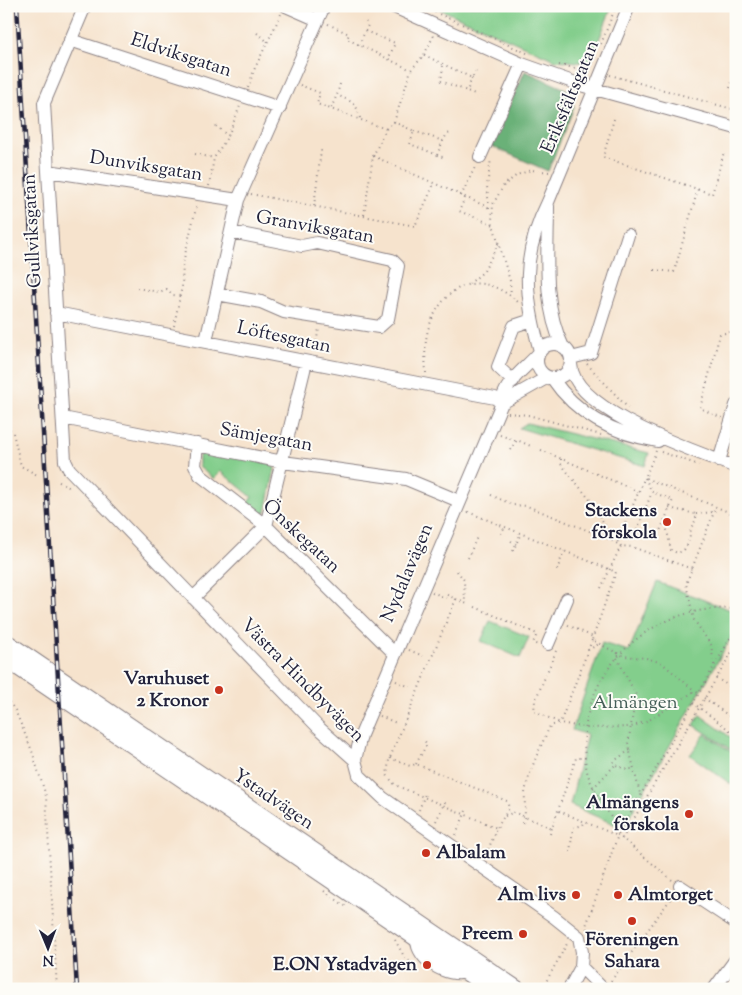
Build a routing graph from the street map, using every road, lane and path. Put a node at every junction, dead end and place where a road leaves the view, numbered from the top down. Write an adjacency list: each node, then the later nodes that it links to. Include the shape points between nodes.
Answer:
1 (85, 6): 12 (street, Gullviksgatan)
2 (285, 6): 7 (street); 13 (path)
3 (324, 6): 7 (street, Granviksgatan)
4 (392, 6): 9 (street)
5 (421, 6): 16 (path)
6 (629, 6): 24 (street, Eriksfältsgatan)
7 (318, 20): 14 (path, via 349,34 347,39); 26 (street, Granviksgatan)
8 (366, 22): 10 (path)
9 (438, 26): 15 (path); 18 (street)
10 (365, 31): 14 (path); 17 (path, via 395,43)
11 (257, 33): 13 (path)
12 (70, 40): 33 (street, Eldviksgatan); 55 (street, Gullviksgatan, via 44,103)
13 (268, 42): 33 (path)
14 (359, 45): 17 (path)
15 (424, 55): 19 (path); 21 (path)
16 (532, 56)
17 (388, 60): 21 (path)
18 (522, 64): 29 (street); 54 (street)
19 (443, 65): 25 (path); 30 (path, via 441,81)
20 (558, 65): 24 (path)
21 (411, 70): 39 (path)
22 (736, 70): 28 (path)
23 (479, 72): 25 (path)
24 (602, 73): 29 (street, Eriksfältsgatan); 36 (path)
25 (472, 78): 30 (path)
26 (291, 82): 34 (street, Granviksgatan); 35 (path, via 320,93 317,104)
27 (340, 84): 32 (path)
28 (730, 88)
29 (595, 89): 41 (street); 63 (street, Eriksfältsgatan)
30 (467, 91): 31 (path)
31 (475, 94)
32 (337, 95): 35 (path); 37 (path, via 355,103)
33 (244, 97): 34 (street, Eldviksgatan); 45 (path)
34 (280, 108): 60 (street, Granviksgatan)
35 (330, 109): 37 (path)
36 (736, 110)
37 (360, 119): 42 (path)
38 (614, 119): 58 (path, via 603,158)
39 (394, 122): 42 (path); 43 (path)
40 (216, 126): 45 (path)
41 (736, 128)
42 (386, 129): 51 (path)
43 (414, 131): 46 (path); 50 (path, via 410,144)
44 (452, 132): 46 (path)
45 (228, 136): 52 (path)
46 (443, 141): 50 (path)
47 (319, 147): 64 (path)
48 (724, 152): 58 (path, via 712,194)
49 (195, 154): 52 (path)
50 (437, 155): 53 (path)
51 (373, 156): 57 (path); 67 (path)
52 (214, 158): 59 (path)
53 (445, 158)
54 (486, 158): 61 (path); 65 (path)
55 (48, 171): 59 (street, Dunviksgatan); 79 (street, Gullviksgatan)
56 (546, 180): 66 (path, via 550,172 532,170 517,175 500,190)
57 (434, 184): 61 (path); 67 (path, via 415,226)
58 (698, 189): 72 (path, via 674,272)
59 (204, 195): 60 (street, Dunviksgatan); 76 (path, via 183,263)
60 (240, 196): 64 (path); 69 (street, Granviksgatan)
61 (461, 196): 62 (path)
62 (465, 198): 65 (path); 68 (path, via 459,212)
63 (548, 202): 81 (street, Eriksfältsgatan, via 536,226 528,255 527,282); 85 (street, Eriksfältsgatan, via 550,298 556,334)
64 (314, 206): 67 (path)
65 (489, 208): 66 (path)
66 (492, 209): 68 (path)
67 (364, 215)
68 (494, 225): 71 (path)
69 (231, 232): 75 (street, Granviksgatan); 80 (street, Granviksgatan, via 302,246 317,244 396,263 390,310 384,324 379,327)
70 (628, 235): 87 (street, via 592,354)
71 (499, 240): 73 (path, via 484,271); 77 (path)
72 (654, 270)
73 (469, 284): 77 (path, via 493,285); 91 (path, via 450,292 429,325)
74 (137, 288): 76 (path, via 160,292 167,289)
75 (217, 294): 80 (street, Granviksgatan, via 261,302 284,312); 84 (street, Granviksgatan)
76 (180, 296): 83 (path)
77 (511, 296): 78 (path)
78 (523, 307)
79 (56, 313): 83 (street, Löftesgatan); 95 (street, Gullviksgatan)
80 (321, 319): 88 (path)
81 (532, 320): 86 (street, Eriksfältsgatan); 90 (street, via 514,326 498,364)
82 (736, 331): 97 (path, via 720,334 700,408)
83 (172, 335): 84 (street, Löftesgatan)
84 (206, 341): 88 (street, Löftesgatan)
85 (563, 347): 86 (street, via 551,344); 87 (street)
86 (539, 353): 89 (street, via 540,370); 90 (street, Nydalavägen)
87 (574, 359): 89 (street, via 564,375); 94 (path); 101 (street, via 573,376 579,386 625,420)
88 (309, 363): 91 (street, Löftesgatan); 110 (street)
89 (550, 378): 93 (street); 101 (street, via 566,397 602,425 641,438)
90 (513, 381): 93 (street, Nydalavägen, via 503,397)
91 (427, 385): 93 (street, Löftesgatan, via 495,398)
92 (736, 405): 97 (street)
93 (506, 406): 96 (street, Nydalavägen); 96 (path)
94 (630, 409)
95 (63, 418): 102 (street, Sämjegatan); 108 (street, Gullviksgatan)
96 (494, 421): 119 (street, Nydalavägen)
97 (731, 422): 109 (street)
98 (6, 426): 112 (path, via 13,433 21,466)
99 (498, 434): 100 (path)
100 (516, 441): 103 (path); 104 (path)
101 (668, 442): 109 (street)
102 (197, 444): 110 (street, Sämjegatan); 126 (street, Önskegatan, via 196,470)
103 (533, 447)
104 (510, 450)
105 (540, 450): 107 (path)
106 (656, 450): 114 (path)
107 (561, 458): 116 (path); 131 (path, via 561,464 596,506)
108 (65, 461): 144 (street, Västra Hindbyvägen, via 69,469)
109 (719, 461): 111 (street)
110 (283, 462): 119 (street, Sämjegatan, via 406,479); 126 (street)
111 (736, 467)
112 (39, 476)
113 (61, 478): 115 (path)
114 (645, 478): 116 (path); 117 (path); 120 (path)
115 (61, 483)
116 (639, 492): 134 (path, via 618,541)
117 (652, 492): 121 (path, via 673,500); 125 (path, via 636,533 660,531)
118 (491, 495): 131 (path, via 513,506 527,506)
119 (463, 506): 127 (path); 161 (street, Nydalavägen)
120 (716, 507): 122 (path); 124 (path)
121 (669, 508): 123 (path); 125 (path)
122 (714, 512): 123 (path); 139 (path)
123 (696, 514): 125 (path, via 697,521 691,528 688,546 677,553 670,550)
124 (736, 515)
125 (665, 520)
126 (266, 526): 144 (street); 161 (street, Önskegatan)
127 (505, 526): 128 (path); 129 (path)
128 (521, 532): 133 (path); 135 (path)
129 (501, 534)
130 (477, 537): 137 (path)
131 (609, 539): 134 (path)
132 (511, 541): 133 (path)
133 (516, 544): 136 (path)
134 (621, 546): 138 (path); 139 (path)
135 (564, 550): 138 (path); 140 (path)
136 (513, 552)
137 (468, 558)
138 (610, 569): 142 (path); 152 (path, via 616,572)
139 (692, 569): 149 (path, via 686,584)
140 (557, 570)
141 (458, 571): 145 (path, via 464,580 466,603)
142 (602, 588)
143 (432, 592): 145 (path)
144 (193, 598): 190 (street, Västra Hindbyvägen, via 318,727)
145 (456, 599): 188 (path)
146 (567, 599): 150 (street)
147 (475, 607): 155 (path, via 537,634)
148 (736, 609): 149 (path)
149 (691, 612): 162 (path, via 662,622); 167 (path, via 711,645)
150 (557, 621): 152 (path); 156 (street)
151 (736, 628): 167 (path)
152 (593, 637): 153 (path)
153 (592, 640): 157 (path); 160 (path)
154 (6, 642): 228 (main road, Ystadvägen)
155 (534, 643)
156 (553, 643): 182 (path, via 534,710)
157 (600, 644): 160 (path); 162 (path)
158 (736, 645): 169 (path)
159 (408, 650): 163 (path)
160 (588, 650): 182 (path)
161 (395, 654): 190 (street, Nydalavägen, via 361,735)
162 (619, 654): 164 (path); 168 (path, via 646,658)
163 (422, 656)
164 (616, 657): 183 (path, via 636,695); 184 (path, via 601,678 592,699)
165 (6, 659): 227 (main road, Ystadvägen)
166 (669, 663): 168 (path)
167 (714, 666): 174 (path)
168 (666, 667): 173 (path)
169 (716, 678): 171 (path, via 728,686); 176 (path)
170 (395, 681): 172 (path)
171 (736, 686)
172 (410, 687)
173 (695, 691): 174 (path); 183 (path, via 649,720)
174 (698, 693): 177 (path)
175 (6, 698): 226 (path, via 15,710 32,751 46,796)
176 (704, 698): 178 (path); 180 (path)
177 (693, 703): 178 (path); 196 (path)
178 (699, 708): 185 (path); 216 (path)
179 (380, 716): 181 (path)
180 (736, 721)
181 (396, 723)
182 (560, 723): 184 (path); 206 (path, via 550,726 533,764 525,790)
183 (631, 727): 184 (path); 187 (path)
184 (587, 728): 189 (path)
185 (736, 735)
186 (423, 739): 191 (path, via 426,749)
187 (630, 750): 192 (path, via 614,761); 193 (path)
188 (390, 758): 191 (path, via 410,766); 197 (path, via 387,767 390,781)
189 (586, 758): 194 (path); 203 (path, via 576,758)
190 (355, 760): 222 (street, Västra Hindbyvägen, via 359,775 383,798)
191 (416, 764): 201 (path, via 507,801)
192 (616, 765): 193 (path); 194 (path)
193 (633, 769): 196 (path)
194 (593, 788): 215 (path, via 618,828)
195 (425, 794): 197 (path)
196 (640, 794): 215 (path)
197 (424, 797): 199 (path); 200 (path)
198 (445, 802): 199 (path)
199 (443, 806): 205 (path); 208 (path)
200 (419, 810)
201 (508, 810): 204 (path); 207 (path)
202 (466, 811): 205 (path)
203 (559, 811): 209 (path); 212 (path)
204 (514, 812): 206 (path); 207 (path)
205 (464, 814): 211 (path); 214 (path)
206 (525, 817): 210 (path); 212 (path)
207 (503, 818): 211 (path)
208 (436, 821)
209 (584, 822): 215 (path); 217 (path, via 573,828)
210 (523, 823)
211 (498, 828): 218 (path)
212 (552, 828): 213 (path)
213 (550, 834)
214 (456, 835)
215 (618, 836): 216 (path); 221 (path)
216 (622, 839): 219 (path)
217 (570, 852)
218 (486, 855)
219 (680, 886): 220 (street); 225 (path)
220 (736, 923)
221 (586, 926)
222 (573, 933): 224 (street, via 581,943); 229 (path)
223 (736, 959): 231 (street)
224 (581, 967): 225 (street); 230 (street)
225 (607, 985)
226 (57, 989)
227 (491, 989)
228 (517, 989)
229 (542, 989)
230 (569, 989)
231 (714, 989)

